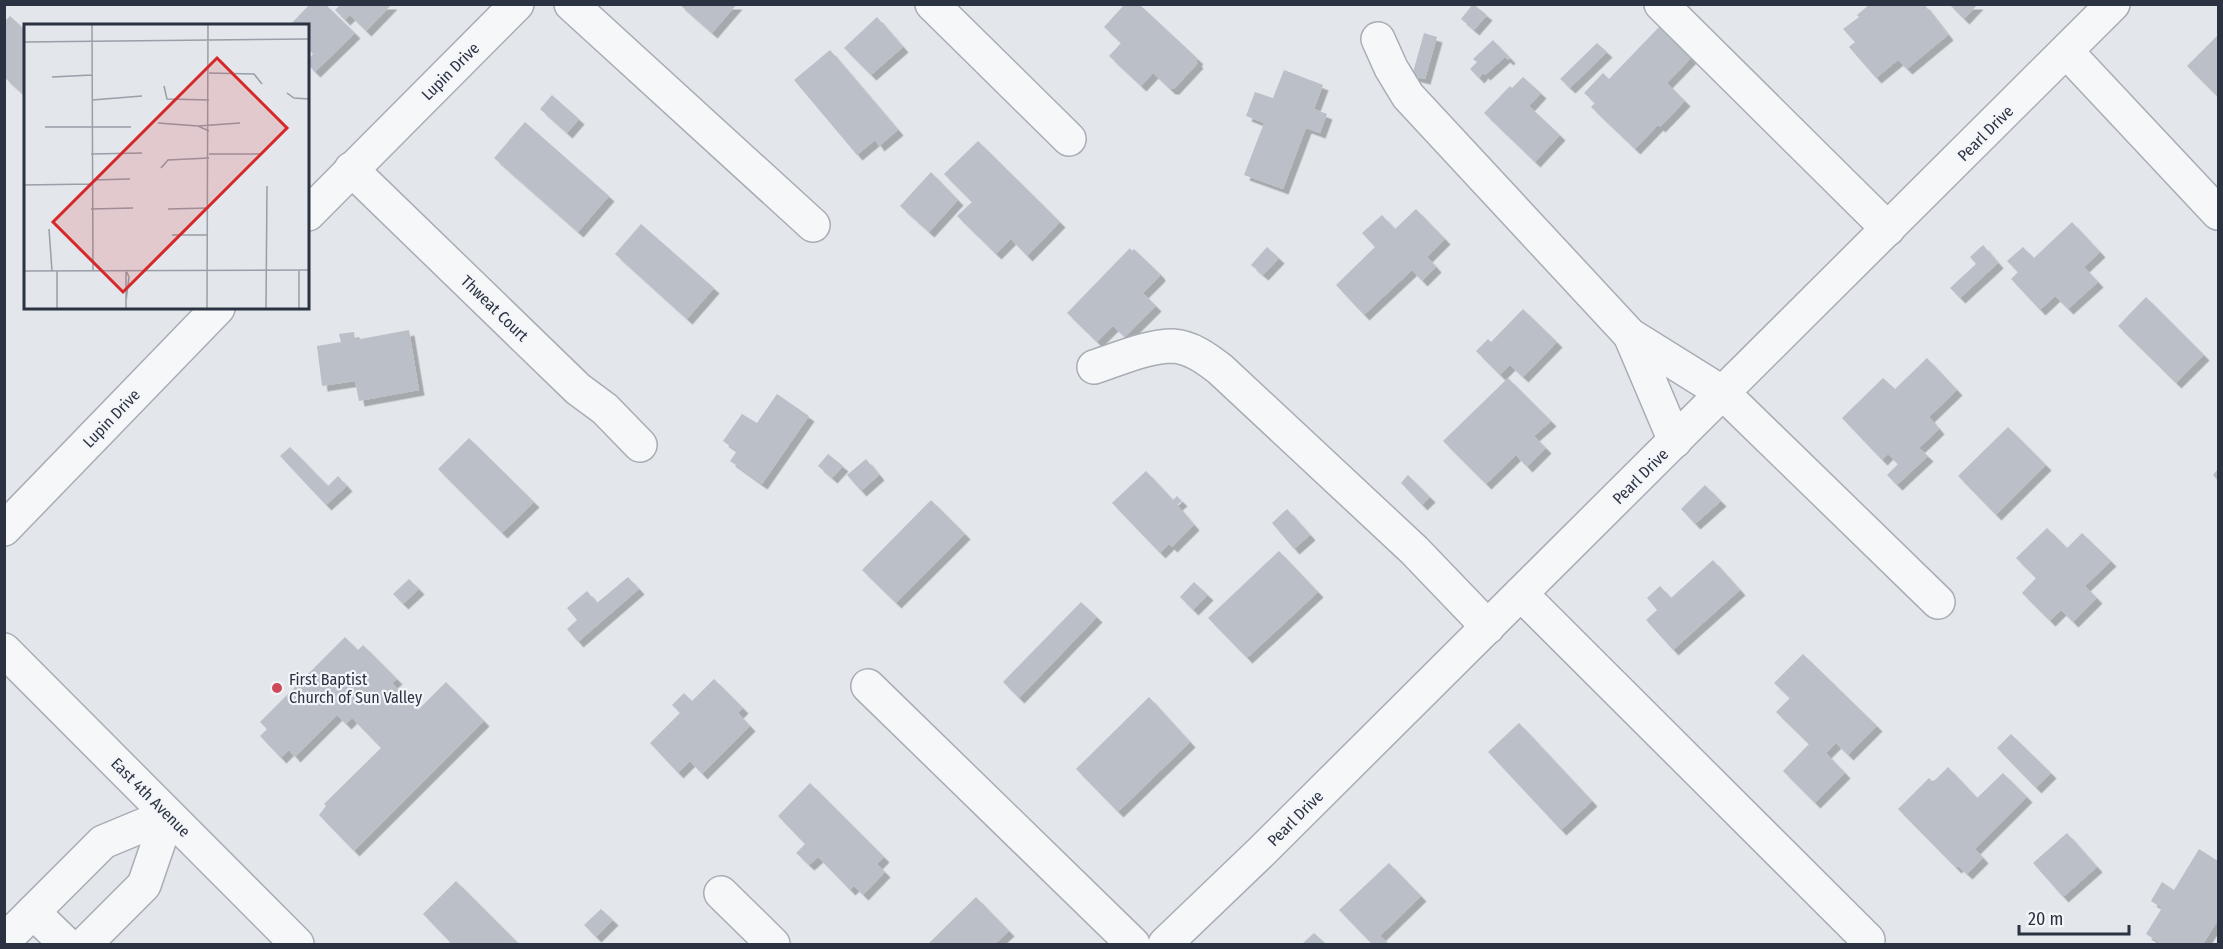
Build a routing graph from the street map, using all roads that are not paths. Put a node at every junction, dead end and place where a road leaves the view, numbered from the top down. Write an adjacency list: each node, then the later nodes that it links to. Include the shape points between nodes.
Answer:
1 (571, 4): 12 (street)
2 (932, 4): 8 (street)
3 (1661, 4): 13 (street)
4 (2113, 4): 7 (street, Pearl Drive)
5 (515, 5): 9 (street, Lupin Drive)
6 (1378, 39): 15 (street, via 1408,96)
7 (2067, 52): 11 (street); 13 (street, Pearl Drive)
8 (1069, 139)
9 (351, 169): 10 (street, Lupin Drive); 19 (street, Thweat Court)
10 (309, 213)
11 (2218, 213)
12 (813, 225)
13 (1888, 229): 17 (street, Pearl Drive)
14 (217, 309): 20 (street, Lupin Drive)
15 (1630, 335): 17 (street); 18 (street)
16 (1094, 367): 23 (street, via 1174,346 1189,350 1221,369 1414,550)
17 (1723, 393): 18 (street, Pearl Drive); 22 (street)
18 (1675, 441): 21 (street, Pearl Drive)
19 (640, 445)
20 (4, 529)
21 (1521, 594): 23 (street, Pearl Drive); 29 (street)
22 (1938, 602)
23 (1488, 627): 36 (street, Pearl Drive)
24 (4, 650): 26 (street, East 4th Avenue)
25 (867, 686): 35 (street)
26 (168, 815): 28 (street, via 103,842); 32 (street, via 144,885); 33 (street, East 4th Avenue)
27 (721, 893): 34 (street)
28 (33, 912): 30 (street); 31 (street)
29 (1868, 940)
30 (4, 941)
31 (66, 945)
32 (85, 945)
33 (297, 945)
34 (773, 945)
35 (1133, 945)
36 (1165, 945)

